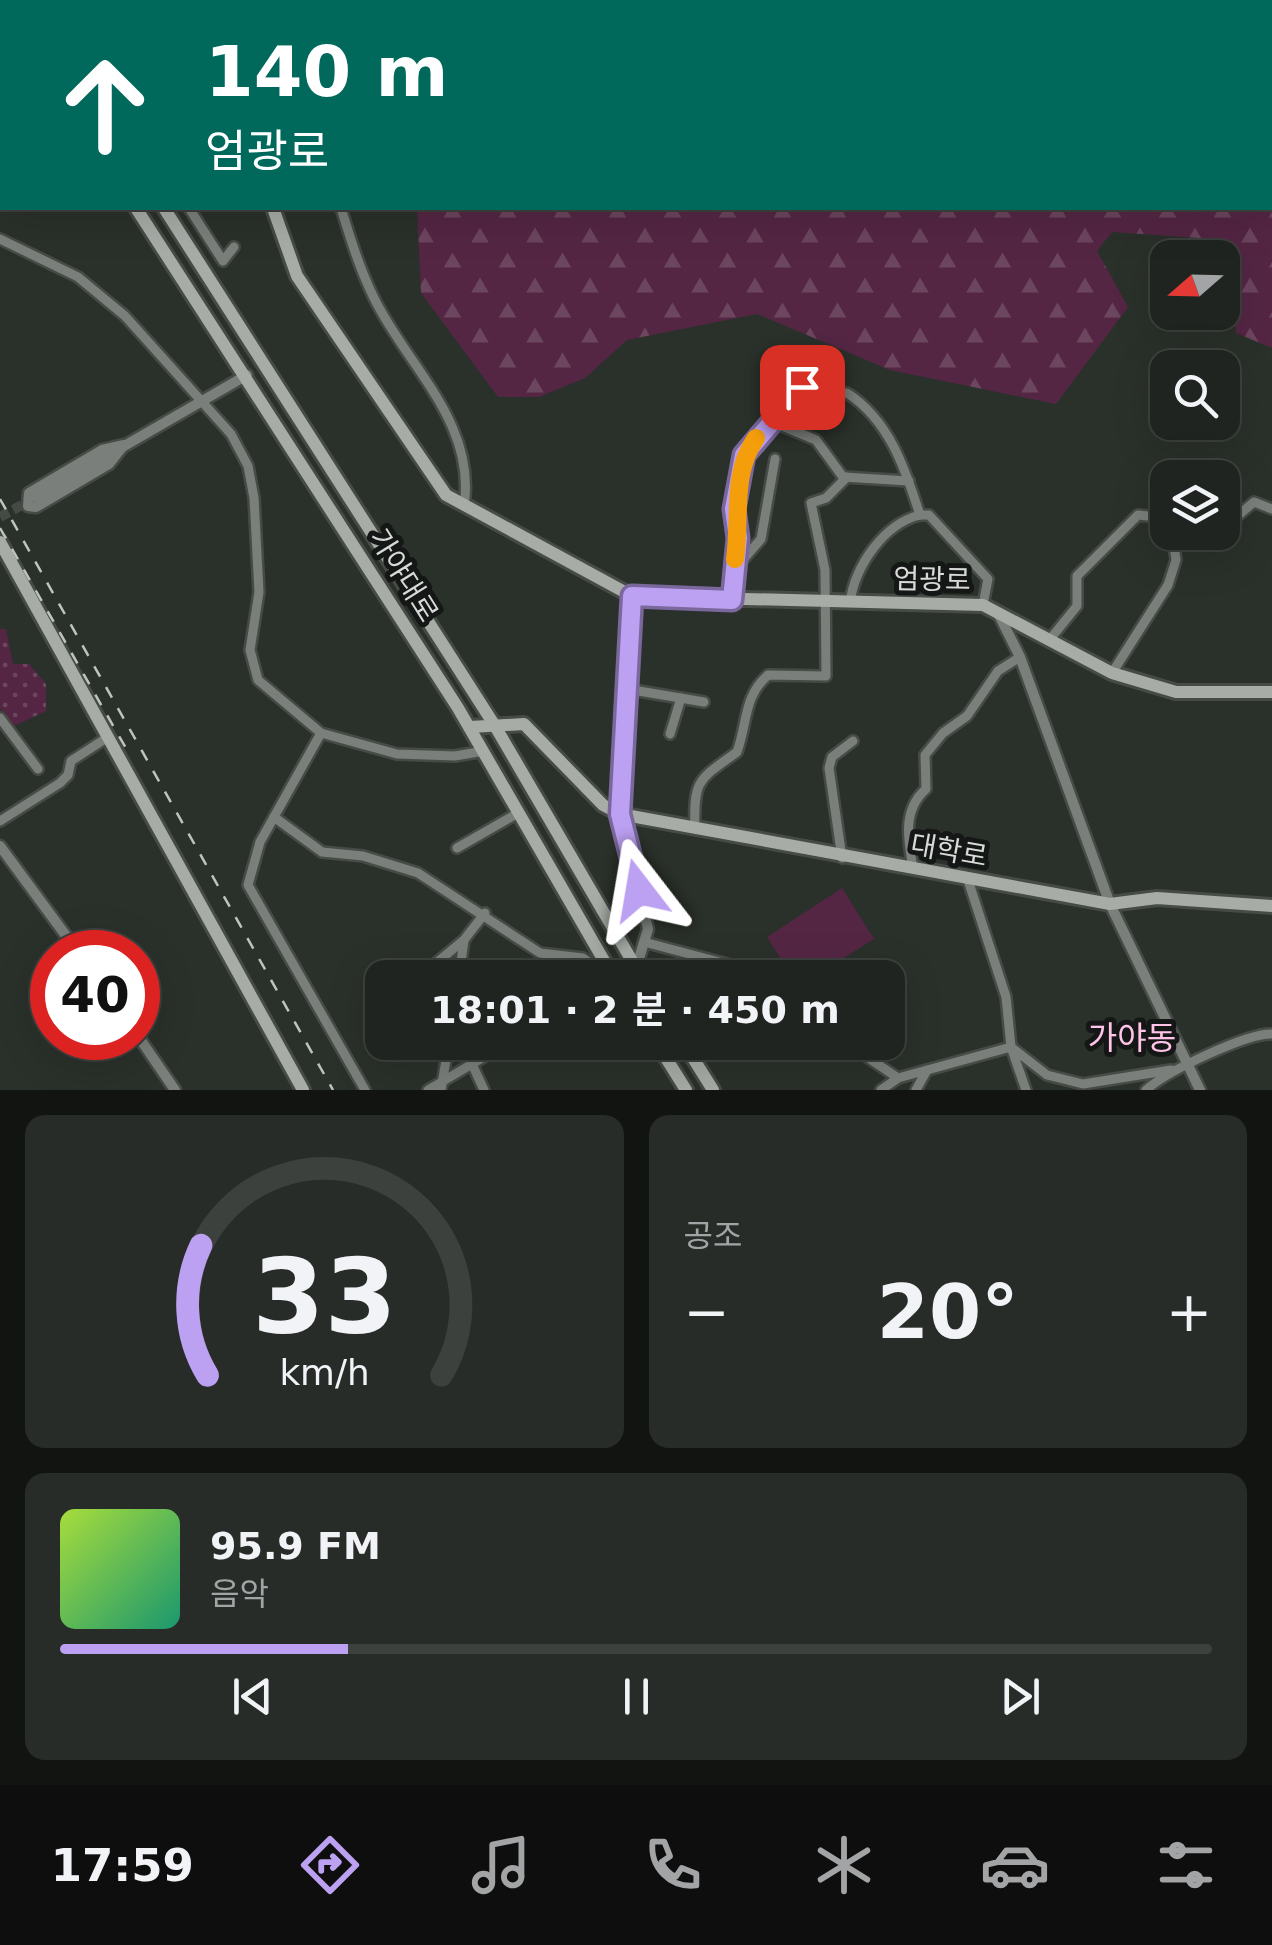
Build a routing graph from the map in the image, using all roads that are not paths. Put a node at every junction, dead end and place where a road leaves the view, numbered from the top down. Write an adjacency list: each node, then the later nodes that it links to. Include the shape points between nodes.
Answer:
1 (137, 210): 9 (main road, 가야대로)
2 (165, 210): 40 (main road, 가야대로)
3 (190, 210): 7 (street, via 222,261)
4 (273, 210): 18 (main road, 엄광로, via 297,276 446,495)
5 (342, 210): 18 (street, via 374,298 452,425 467,489)
6 (0, 239): 11 (street, via 78,277 126,316)
7 (234, 247)
8 (812, 369): 12 (street)
9 (247, 375): 11 (street); 41 (main road, 가야대로)
10 (847, 393): 16 (street, via 868,407 889,436)
11 (203, 401): 13 (street); 42 (street, via 248,466 259,592 250,650 258,680)
12 (775, 423): 15 (street, via 816,440); 25 (street, via 744,455 734,509)
13 (124, 445): 13 (street, via 102,450 28,493 28,506 36,508 110,464); 17 (street)
14 (775, 460): 25 (street, via 762,540)
15 (848, 478): 16 (street); 28 (street, via 811,503)
16 (909, 481): 21 (street)
17 (36, 497)
18 (464, 506): 26 (main road, 엄광로)
19 (1272, 508): 20 (street, via 1254,502)
20 (1240, 514)
21 (920, 515): 29 (street, via 890,530 854,576); 30 (street, via 930,515 988,579)
22 (1150, 516): 32 (street, via 1138,515 1077,576 1077,606)
23 (0, 542): 44 (main road)
24 (1175, 550): 34 (street, via 1168,585)
25 (734, 570): 27 (street)
26 (632, 596): 27 (main road, 엄광로); 35 (street)
27 (732, 600): 28 (main road, 엄광로)
28 (827, 602): 29 (main road, 엄광로); 52 (street, via 826,676 768,676 756,686 737,752 702,778)
29 (850, 602): 30 (main road, 엄광로)
30 (983, 604): 31 (main road, 엄광로)
31 (1000, 615): 32 (main road, 엄광로); 33 (street)
32 (1050, 638): 34 (main road, 엄광로)
33 (1020, 657): 56 (street, via 998,671 967,716 925,755 926,789 906,829); 58 (street)
34 (1112, 673): 36 (main road, 엄광로, via 1176,692)
35 (626, 692): 37 (street); 49 (street)
36 (1272, 692)
37 (681, 698): 38 (street); 43 (street)
38 (704, 702)
39 (0, 718): 47 (street)
40 (495, 726): 41 (main road, 대학로); 49 (main road, 대학로, via 524,724); 68 (main road, 가야대로)
41 (470, 727): 46 (main road, 가야대로)
42 (320, 733): 46 (street, via 397,754); 50 (street)
43 (670, 734)
44 (108, 737): 51 (street, via 71,761 60,783); 86 (main road)
45 (853, 740): 55 (street, via 829,768)
46 (484, 751): 48 (main road, 가야대로)
47 (38, 769)
48 (518, 813): 54 (street); 67 (main road, 가야대로)
49 (620, 814): 52 (main road, 대학로); 63 (street, via 648,928)
50 (274, 817): 60 (street, via 322,852 396,863); 87 (street, via 248,885)
51 (0, 821)
52 (695, 828): 55 (main road, 대학로)
53 (0, 846): 61 (street)
54 (457, 848)
55 (842, 858): 56 (main road, 대학로)
56 (913, 868): 57 (main road, 대학로)
57 (966, 878): 58 (main road, 대학로); 72 (street, via 1006,996)
58 (1110, 904): 59 (main road, 대학로, via 1158,898); 79 (street)
59 (1272, 906)
60 (485, 913): 62 (street); 66 (street, via 540,952)
61 (62, 930)
62 (464, 940): 64 (street); 65 (street)
63 (644, 942): 69 (street); 70 (street)
64 (440, 960)
65 (461, 960)
66 (586, 960)
67 (602, 960)
68 (628, 960)
69 (640, 960)
70 (712, 960)
71 (1272, 1034): 79 (street)
72 (1011, 1047): 81 (street); 82 (street, via 1047,1075 1083,1084); 94 (street)
73 (154, 1060): 85 (street)
74 (446, 1060): 84 (street)
75 (479, 1060): 80 (street)
76 (667, 1060): 90 (main road)
77 (695, 1060): 91 (main road)
78 (872, 1060): 83 (street)
79 (1186, 1062): 82 (street); 96 (street)
80 (472, 1064): 84 (street); 89 (street)
81 (927, 1070): 83 (street); 93 (street)
82 (1171, 1070): 95 (street)
83 (898, 1078): 92 (street)
84 (442, 1086): 88 (street)
85 (175, 1090)
86 (303, 1090)
87 (365, 1090)
88 (428, 1090)
89 (484, 1090)
90 (686, 1090)
91 (714, 1090)
92 (881, 1090)
93 (916, 1090)
94 (1026, 1090)
95 (1146, 1090)
96 (1200, 1090)

